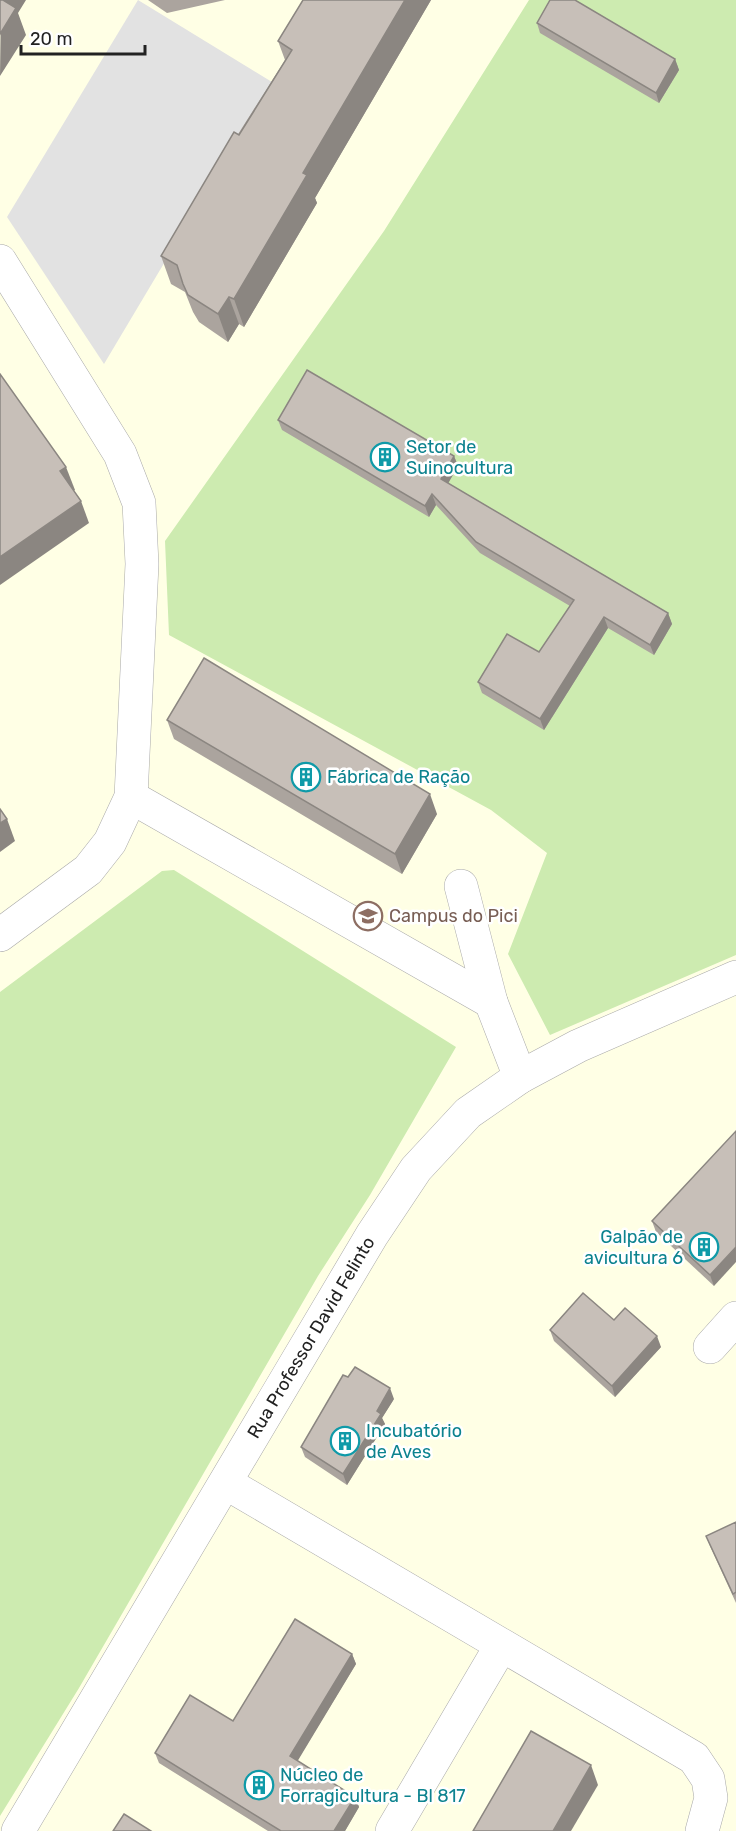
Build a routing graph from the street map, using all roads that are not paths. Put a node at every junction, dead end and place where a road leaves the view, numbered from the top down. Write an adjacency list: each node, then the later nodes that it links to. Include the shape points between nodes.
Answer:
1 (0, 261): 2 (street, via 120,454 139,503 142,564)
2 (131, 798): 4 (street, via 110,842 88,870); 6 (street)
3 (461, 886): 6 (street)
4 (0, 935)
5 (736, 978): 7 (street, Rua Professor David Felinto, via 578,1046)
6 (491, 1002): 7 (street)
7 (520, 1077): 10 (street, Rua Professor David Felinto, via 468,1113 416,1169 372,1235)
8 (736, 1317): 9 (street)
9 (710, 1347)
10 (226, 1483): 11 (street); 12 (street, Rua Professor David Felinto)
11 (501, 1646): 13 (street); 14 (street, via 694,1758 708,1779 711,1798)
12 (18, 1831)
13 (392, 1831)
14 (702, 1831)

